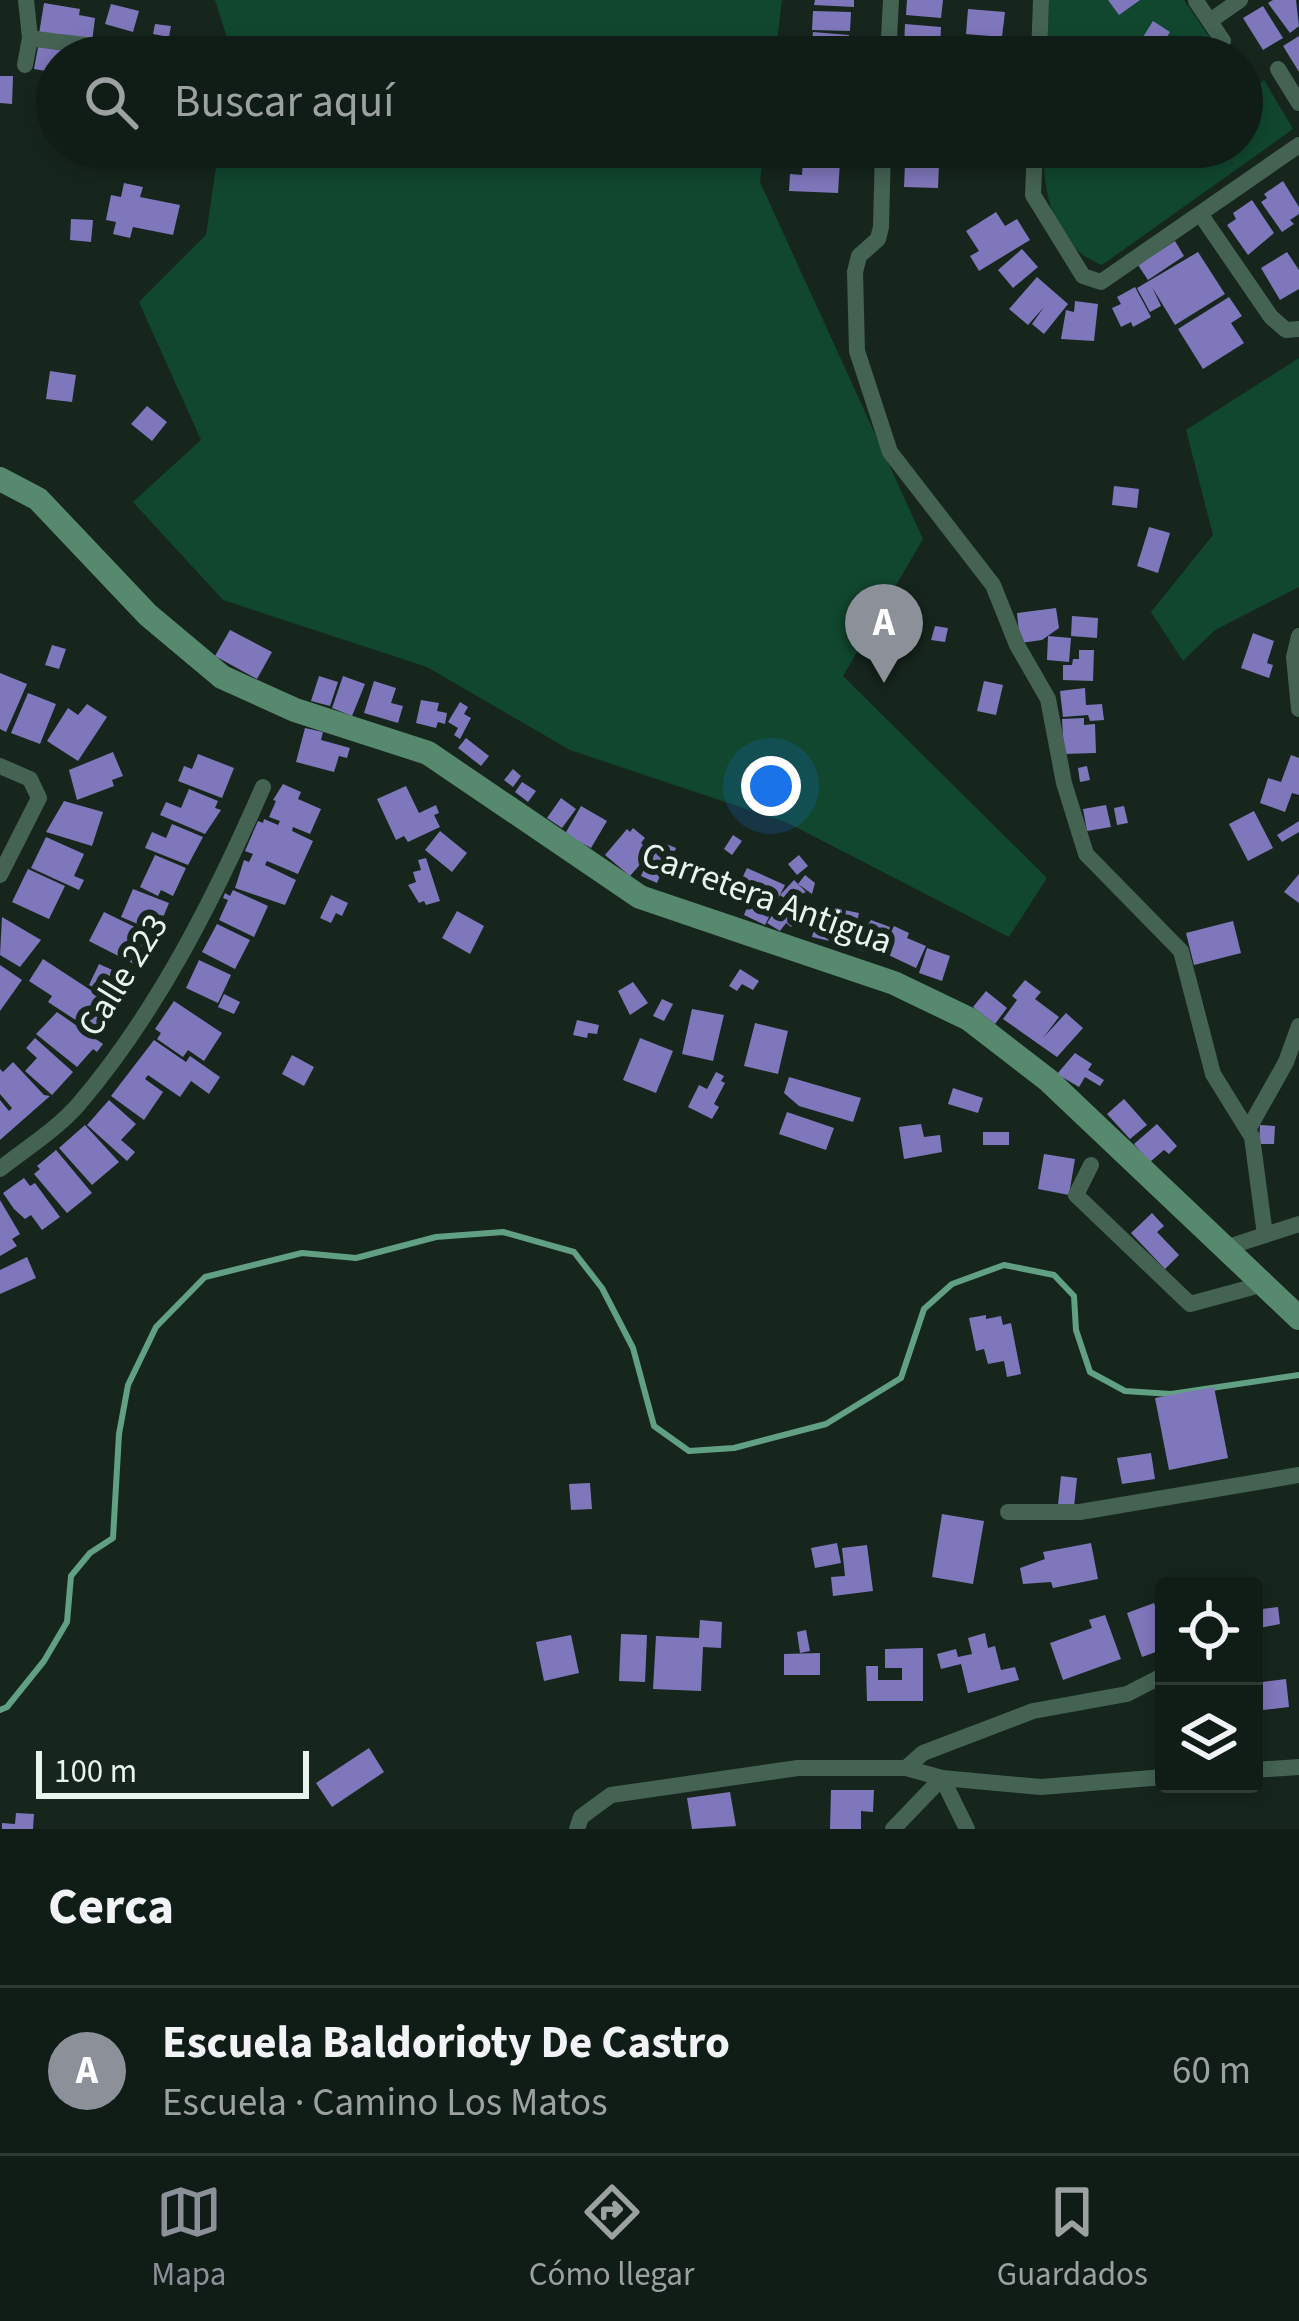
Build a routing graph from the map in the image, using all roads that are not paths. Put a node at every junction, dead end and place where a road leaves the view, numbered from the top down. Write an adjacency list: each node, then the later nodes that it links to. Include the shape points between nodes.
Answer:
1 (26, 0): 10 (street)
2 (890, 0): 7 (street)
3 (1041, 0): 8 (street)
4 (1240, 0): 6 (street)
5 (1196, 1): 6 (street)
6 (1210, 21): 9 (street)
7 (889, 36)
8 (1040, 36)
9 (1220, 36)
10 (30, 38): 11 (street); 12 (street)
11 (36, 39)
12 (25, 65)
13 (1278, 70): 14 (street)
14 (1299, 103)
15 (1299, 145): 18 (street)
16 (883, 168): 27 (street, via 878,239 855,272 857,351 890,452 993,585 1048,699 1086,854 1181,951 1213,1074)
17 (1034, 168): 18 (street, via 1033,195 1083,277 1101,282)
18 (1201, 215): 19 (street, via 1271,317 1286,330)
19 (1299, 329)
20 (0, 479): 32 (street, Carretera Antigua, via 38,499 148,615 222,676 295,710 428,753 640,897 894,983 969,1019 1048,1080)
21 (1299, 636): 22 (street)
22 (1299, 709)
23 (0, 766): 25 (street, via 30,778 39,798)
24 (263, 787): 29 (street, Calle 223, via 152,1001 76,1107)
25 (0, 875)
26 (1299, 1027): 27 (street)
27 (1249, 1128): 31 (street)
28 (1091, 1165): 33 (street, via 1076,1195 1190,1304)
29 (0, 1169)
30 (1299, 1223): 31 (street)
31 (1265, 1235): 32 (street)
32 (1225, 1248): 33 (street, Carretera Antigua)
33 (1264, 1284): 34 (street, Carretera Antigua)
34 (1299, 1318)
35 (1299, 1475): 36 (street, via 1080,1512)
36 (1009, 1512)
37 (1155, 1680): 39 (street, via 1127,1694 1033,1711 923,1753)
38 (1299, 1767): 40 (street)
39 (906, 1768): 41 (street); 43 (street, via 798,1768 611,1795)
40 (1263, 1769)
41 (942, 1778): 42 (street, via 1041,1787); 44 (street); 45 (street)
42 (1155, 1779)
43 (577, 1829)
44 (893, 1829)
45 (967, 1829)

